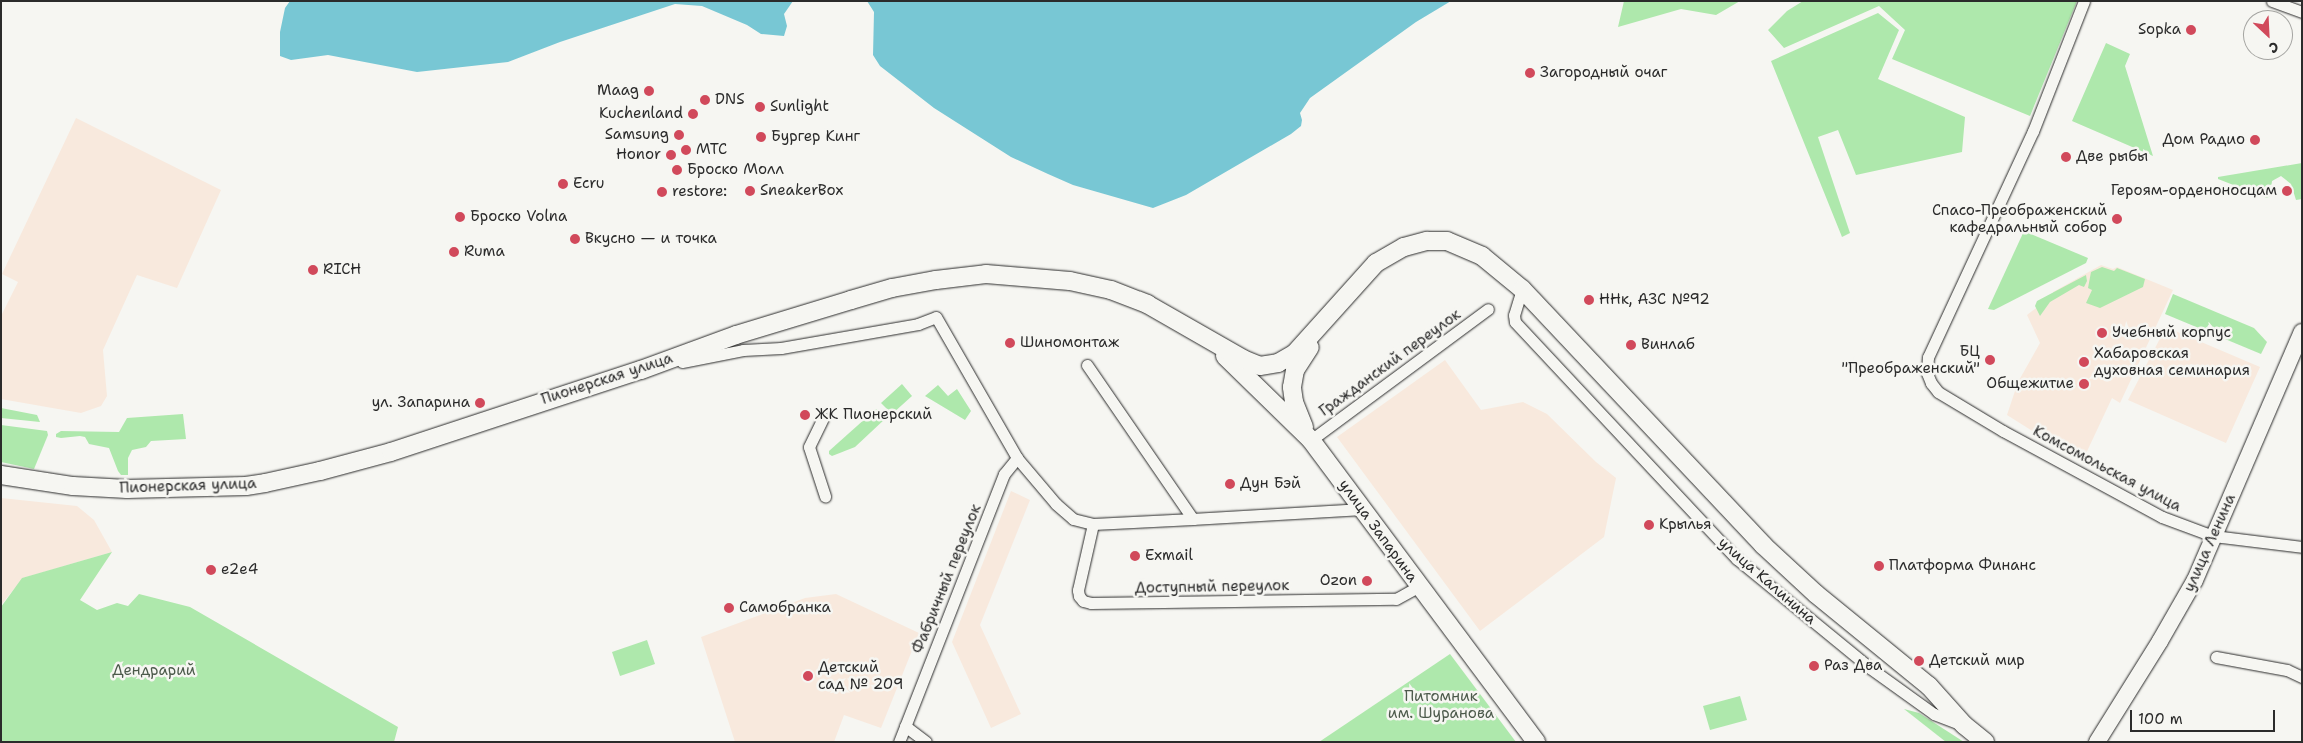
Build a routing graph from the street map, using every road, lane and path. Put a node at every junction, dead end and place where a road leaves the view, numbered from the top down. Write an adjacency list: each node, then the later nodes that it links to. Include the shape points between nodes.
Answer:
1 (2084, 1): 19 (street, Комсомольская улица, via 2033,131 1928,357 1927,374 1938,392 2067,467 2162,517)
2 (2272, 1): 3 (street)
3 (2302, 12)
4 (1522, 289): 6 (main road, улица Калинина, via 1482,256 1447,241 1427,241 1404,247 1376,263); 24 (main road, улица Калинина, via 1763,545 1816,594 1929,686); 24 (street, улица Калинина, via 1515,322 1737,559 1870,668 1934,714)
5 (1488, 310): 12 (street, Гражданский переулок)
6 (1332, 313): 8 (main road, via 1295,353 1278,363 1260,366); 12 (main road, via 1295,370 1292,387 1294,402)
7 (2302, 332): 19 (main road, улица Ленина)
8 (1202, 336): 10 (main road, Пионерская улица, via 1147,304 1110,290 1070,281 986,274 892,288 736,335); 12 (main road, улица Запарина)
9 (1087, 365): 17 (street)
10 (641, 370): 13 (street, via 743,350 781,348 918,324 936,317); 14 (main road, Пионерская улица, via 391,452 246,486 126,489 73,486)
11 (824, 418): 15 (street, via 809,447)
12 (1311, 440): 16 (main road, улица Запарина)
13 (1017, 458): 18 (street, via 1073,519); 25 (street, Фабричный переулок, via 1004,474)
14 (1, 475)
15 (825, 496)
16 (1362, 509): 17 (street); 21 (main road, улица Запарина)
17 (1193, 519): 18 (street)
18 (1093, 524): 21 (street, Доступный переулок, via 1078,590 1083,601 1091,603 1396,599)
19 (2213, 536): 20 (street, Комсомольская улица); 30 (main road, улица Ленина, via 2195,580)
20 (2302, 547)
21 (1419, 586): 28 (main road, улица Запарина)
22 (2216, 657): 23 (street, via 2287,670)
23 (2302, 676)
24 (1964, 725): 29 (main road, улица Калинина)
25 (905, 726): 26 (street, Фабричный переулок); 27 (street)
26 (899, 742)
27 (926, 742)
28 (1536, 742)
29 (1985, 742)
30 (2097, 742)

